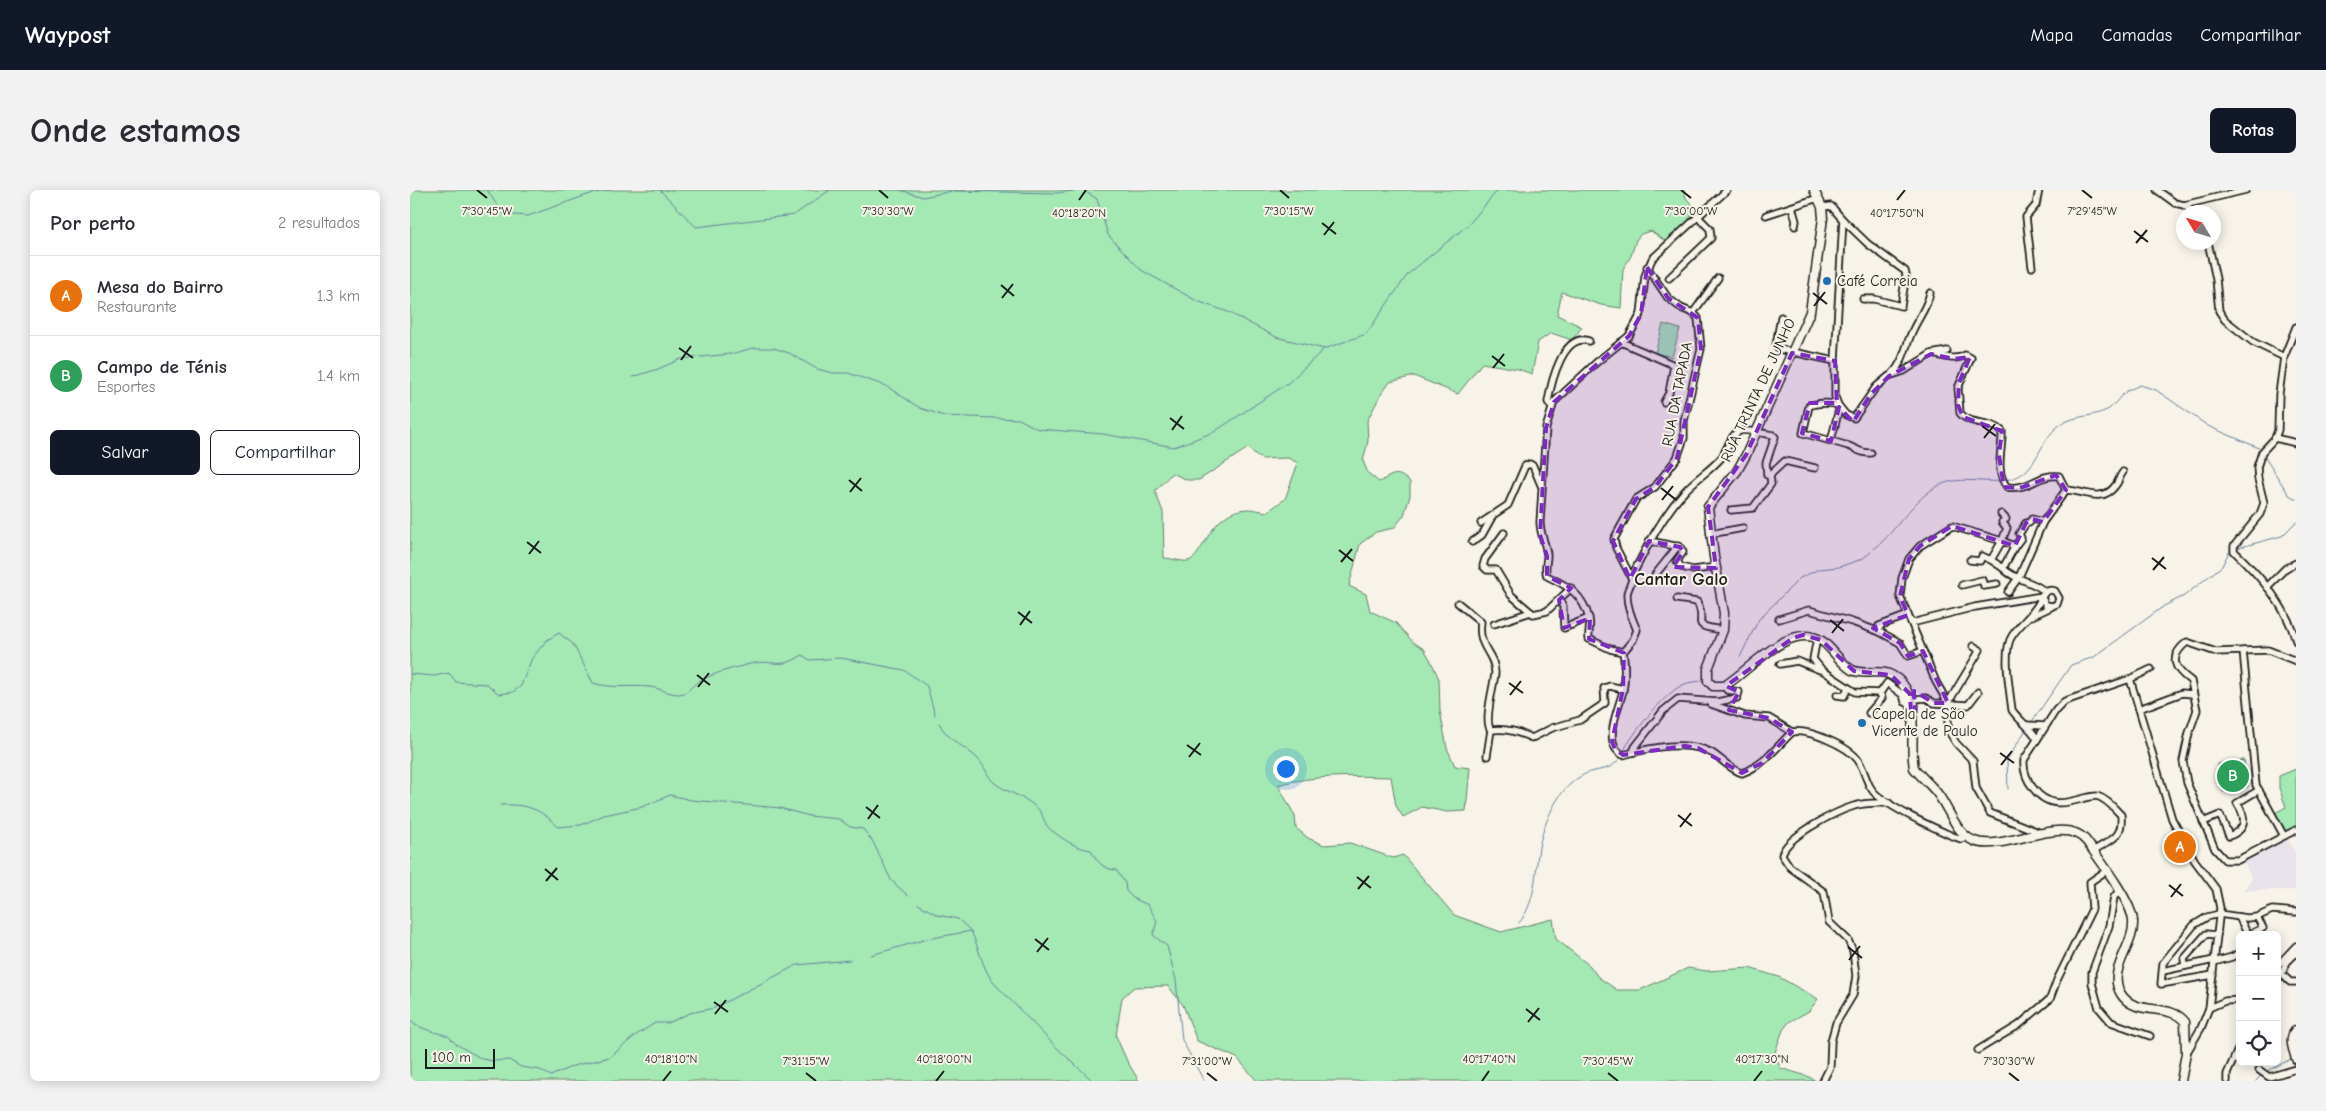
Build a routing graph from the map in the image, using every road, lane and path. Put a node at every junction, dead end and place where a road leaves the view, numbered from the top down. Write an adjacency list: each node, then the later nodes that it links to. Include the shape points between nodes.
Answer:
1 (1727, 190): 11 (street)
2 (1814, 190): 6 (street, RUA TRINTA DE JUNHO)
3 (2039, 190): 15 (street, via 2036,205 2026,217)
4 (2157, 190): 7 (street, via 2175,203)
5 (2246, 190): 7 (street)
6 (1818, 198): 8 (street); 9 (street, RUA TRINTA DE JUNHO)
7 (2184, 205)
8 (1792, 207): 10 (street); 13 (street)
9 (1822, 207): 12 (street, via 1831,206); 27 (street, RUA TRINTA DE JUNHO, via 1813,298)
10 (1766, 215)
11 (1696, 216): 16 (street, via 1652,259); 17 (street, via 1710,229 1711,238)
12 (1843, 220): 20 (street, via 1868,244 1905,271 1901,306); 30 (street)
13 (1795, 226)
14 (2210, 250): 29 (street, via 2219,311 2225,320 2253,342)
15 (2032, 266)
16 (1648, 267): 21 (street, via 1668,298); 25 (street, via 1641,314 1629,336)
17 (1669, 278)
18 (1718, 278): 21 (street)
19 (1930, 293): 31 (street, via 1900,365)
20 (1863, 299)
21 (1693, 312): 65 (street, RUA DA TAPADA, via 1698,318 1701,349 1684,421 1684,438 1677,458 1655,487 1636,500 1614,539)
22 (1781, 317): 27 (street, via 1776,345)
23 (2296, 327): 29 (street)
24 (1589, 341): 34 (street, via 1576,340 1562,356 1548,402)
25 (1621, 342): 32 (street, via 1674,365); 34 (street, via 1556,399)
26 (1947, 351): 28 (street)
27 (1792, 353): 30 (street); 35 (street, RUA TRINTA DE JUNHO)
28 (1931, 354): 31 (street); 44 (street, via 1958,360 1965,355 1970,357 1958,388 1960,413 1969,420 1993,425 2002,431 1999,455 2007,487 2020,488 2046,476 2059,476)
29 (2284, 357): 36 (street)
30 (1835, 361): 33 (street)
31 (1891, 376): 33 (street, via 1876,387 1854,418 1846,415)
32 (1664, 402)
33 (1838, 405): 37 (street); 37 (street, via 1809,406 1803,433)
34 (1552, 408): 43 (street, via 1546,428)
35 (1756, 433): 42 (street, via 1775,437 1766,463 1767,475); 52 (street, RUA TRINTA DE JUNHO, via 1737,471 1708,507); 53 (street, via 1739,431 1734,434 1720,459 1685,490)
36 (2275, 438): 38 (street); 68 (street, via 2262,452 2257,467 2264,503 2260,514 2234,546 2234,552 2258,574)
37 (1831, 441): 39 (street, via 1851,446 1860,453)
38 (2296, 443)
39 (1871, 453)
40 (1815, 468): 42 (street, via 1785,461)
41 (2123, 472): 44 (street, via 2115,487 2103,495)
42 (1770, 475): 45 (street, via 1771,484 1753,508)
43 (1542, 487): 47 (street, via 1537,471 1530,464 1524,466 1508,505); 69 (street, via 1540,535 1547,556 1545,572)
44 (2066, 490): 49 (street)
45 (1732, 510)
46 (2001, 514): 54 (street, via 2006,519 2002,522 2007,528)
47 (1493, 515): 48 (street); 55 (street, via 1482,535)
48 (1481, 522)
49 (2043, 522): 57 (street, via 2032,519 2026,523 2018,534 2021,538); 64 (street)
50 (1743, 528): 52 (street)
51 (1504, 533): 78 (street, via 1483,566 1487,570 1496,570 1511,595)
52 (1710, 534): 61 (street, RUA TRINTA DE JUNHO)
53 (1649, 541): 56 (street); 65 (street, via 1632,576)
54 (2002, 541): 57 (street); 59 (street); 79 (street, via 1952,526 1920,546 1909,559 1902,578 1900,596)
55 (1472, 542)
56 (1678, 546): 61 (street, via 1683,552 1678,561 1681,567 1692,570); 63 (street)
57 (2016, 546): 62 (street)
58 (1970, 560): 59 (street, via 1980,561 1982,556)
59 (1991, 560): 62 (street)
60 (2296, 563): 68 (street)
61 (1716, 567): 85 (street, RUA TRINTA DE JUNHO, via 1724,613)
62 (2003, 568): 64 (street)
63 (1655, 575)
64 (2019, 577): 70 (street); 71 (street, via 2042,588)
65 (1633, 581): 92 (street, via 1627,593 1631,618 1637,630)
66 (1997, 584): 67 (street, via 1984,586 1982,580)
67 (1962, 585)
68 (2266, 587): 88 (street, via 2291,623)
69 (1571, 588): 73 (street); 81 (street, via 1583,603)
70 (2008, 592)
71 (2043, 595): 74 (street); 76 (street, via 2046,605); 76 (street, via 2053,589 2058,593 2059,601); 77 (street)
72 (1676, 599): 85 (street, via 1697,602 1699,624)
73 (1559, 600): 78 (street, via 1547,611); 81 (street, via 1563,606 1564,628)
74 (2027, 600): 77 (street, via 2034,604); 83 (street, via 1975,607)
75 (1458, 603): 113 (street, via 1481,622 1479,635 1494,664 1488,722)
76 (2052, 606): 80 (street)
77 (2034, 610): 80 (street)
78 (1531, 612): 84 (street)
79 (1908, 615): 83 (street); 86 (street, via 1879,626)
80 (2030, 617): 111 (street, via 2011,637 2008,653 2012,710)
81 (1589, 618): 92 (street, via 1589,639)
82 (1780, 618): 86 (street, via 1809,610)
83 (1912, 623): 90 (street)
84 (1494, 624)
85 (1723, 630): 98 (street, RUA TRINTA DE JUNHO, via 1708,669 1708,681 1713,686)
86 (1880, 632): 90 (street, via 1900,643 1908,656)
87 (1817, 638): 96 (street, via 1813,659); 98 (street, via 1803,635 1783,642); 107 (street, via 1854,671 1891,674 1907,690)
88 (2296, 641)
89 (1973, 646): 106 (street, via 1980,650)
90 (1923, 651): 106 (street)
91 (2243, 651): 93 (street, via 2268,650); 103 (street, via 2216,652 2191,642 2183,645 2174,660 2182,674 2191,681); 118 (street)
92 (1623, 652): 100 (street)
93 (2296, 661)
94 (1780, 664): 96 (street, via 1797,661)
95 (2151, 669): 97 (street)
96 (1822, 670): 99 (street)
97 (2130, 679): 108 (street); 112 (street, via 2065,701)
98 (1724, 686): 105 (street, via 1727,690 1739,692 1737,698)
99 (1848, 688): 101 (street, via 1864,693); 104 (street, via 1844,696)
100 (1623, 689): 113 (street, via 1604,688 1605,703 1587,717 1532,738 1502,728); 116 (street, via 1612,742 1623,755)
101 (1880, 692): 107 (street, via 1887,683); 109 (street, via 1882,698)
102 (1978, 692): 106 (street, via 1968,705)
103 (2192, 694): 108 (street, via 2182,693); 120 (street, via 2197,710 2183,761 2187,783)
104 (1838, 695)
105 (1705, 702): 114 (street, via 1745,716 1769,718); 116 (street, via 1678,700 1671,703)
106 (1948, 703): 110 (street, via 1915,699 1915,710); 122 (street, via 1948,730 1973,761 1976,788 1990,813)
107 (1911, 704): 110 (street)
108 (2138, 709): 129 (street, via 2172,819 2195,861 2216,889)
109 (1869, 713)
110 (1911, 716): 123 (street, via 1914,768 1936,791)
111 (2027, 725): 112 (street); 115 (street)
112 (2045, 726): 115 (street)
113 (1491, 730): 117 (street)
114 (1792, 732): 116 (street, via 1762,763 1742,773 1730,768 1711,752 1698,748 1685,746); 119 (street, via 1813,732 1854,756 1872,790)
115 (2036, 739): 125 (street, via 2024,760 2023,769 2041,797 2050,803 2062,804 2095,796 2121,815 2122,828 2118,835)
116 (1633, 752)
117 (1487, 756)
118 (2259, 790): 120 (street, via 2237,803 2244,813 2244,822 2234,835 2229,836 2220,815); 124 (street)
119 (1889, 803): 123 (street, via 1950,835 1961,839); 156 (street, via 1854,806 1799,834 1783,850 1782,855 1790,867 1824,892 1829,922 1848,940 1853,952 1856,976 1853,995 1836,1023 1831,1041 1830,1067)
120 (2202, 822): 124 (street, via 2215,849 2225,860 2238,860)
121 (2296, 830): 124 (street)
122 (2043, 834): 123 (street, via 1983,843); 125 (street, via 2076,832)
123 (1966, 836)
124 (2284, 836)
125 (2093, 851): 126 (street)
126 (2106, 871): 127 (street); 150 (street, via 2090,882 2092,909 2056,980 2050,999 2019,1025)
127 (2120, 891): 149 (street, via 2114,897 2109,926 2092,972 2092,983 2099,1008 2111,1022); 151 (street, via 2131,910 2133,928 2118,971 2118,987 2130,1004 2182,1017 2186,1030)
128 (2296, 912): 131 (street, via 2272,910)
129 (2220, 914): 130 (street); 134 (street); 143 (street, via 2207,917 2194,926)
130 (2239, 917): 131 (street); 132 (street)
131 (2257, 917): 133 (street, via 2263,928)
132 (2246, 931)
133 (2257, 931)
134 (2217, 935): 140 (street); 142 (street, via 2206,934 2184,959)
135 (2296, 946): 138 (street)
136 (2296, 953): 145 (street, via 2286,963 2282,974 2290,982)
137 (2236, 954): 140 (street)
138 (2288, 954): 139 (street); 141 (street)
139 (2281, 957)
140 (2214, 961): 142 (street); 144 (street)
141 (2281, 962)
142 (2185, 966): 143 (street)
143 (2162, 970): 144 (street, via 2161,984)
144 (2213, 975): 147 (street)
145 (2296, 982)
146 (2236, 1000): 147 (street)
147 (2209, 1008): 151 (street)
148 (2296, 1030): 153 (street, via 2292,1035)
149 (2150, 1036)
150 (1978, 1050)
151 (2186, 1054): 157 (street)
152 (2236, 1054): 158 (street)
153 (2295, 1055)
154 (2296, 1069): 155 (street, via 2269,1077)
155 (2259, 1070)
156 (1823, 1081)
157 (2181, 1081)
158 (2227, 1081)

